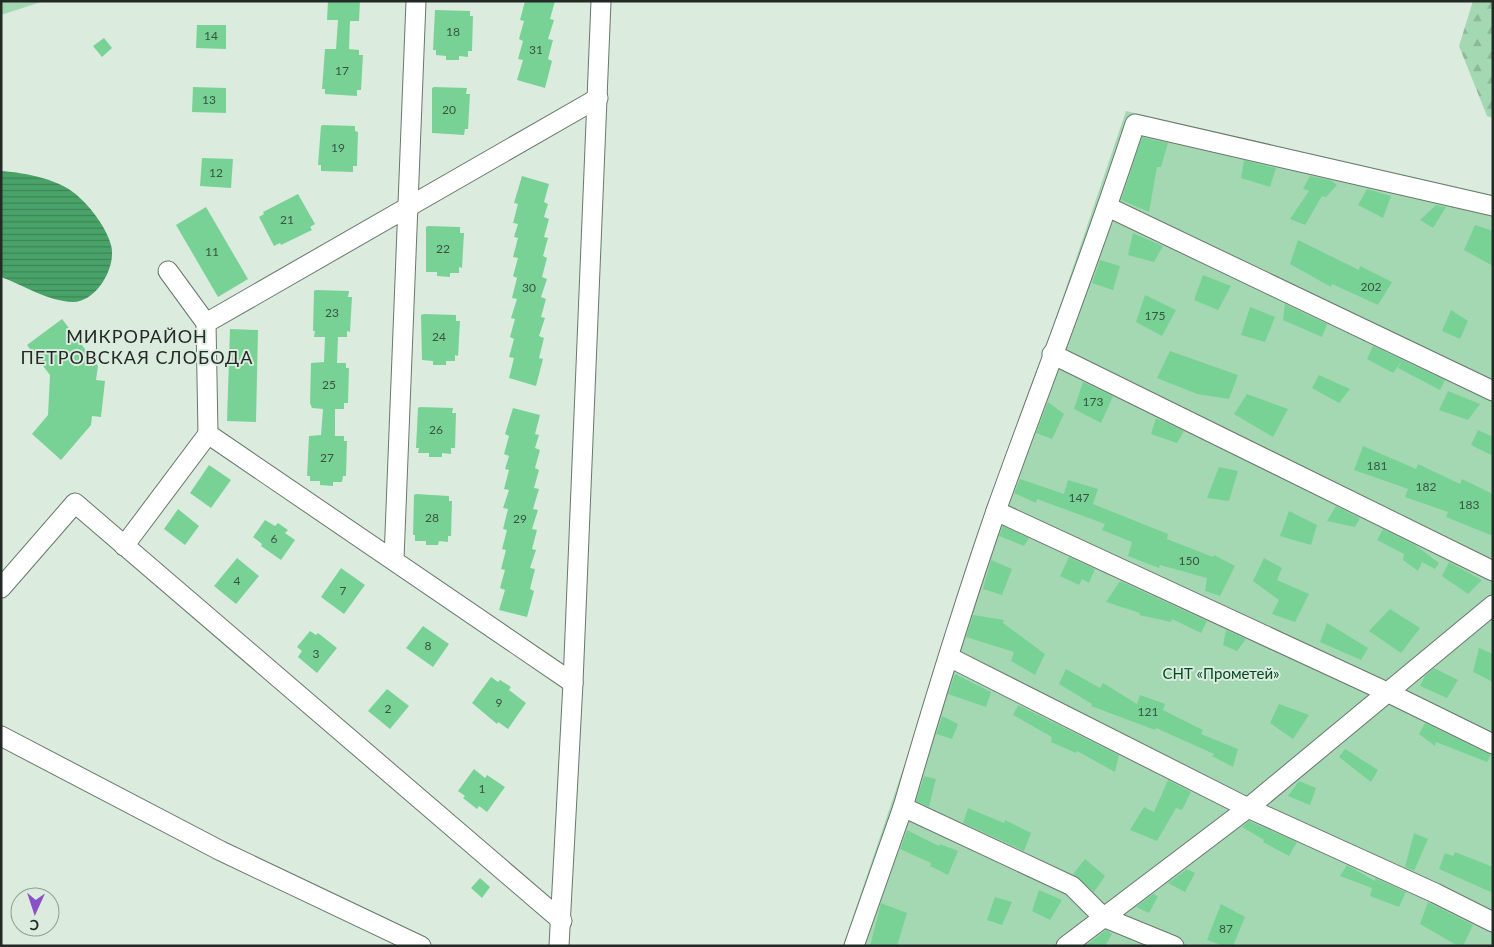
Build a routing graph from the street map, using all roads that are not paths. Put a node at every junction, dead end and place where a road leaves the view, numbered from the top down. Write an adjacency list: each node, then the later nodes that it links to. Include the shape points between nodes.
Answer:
1 (416, 1): 5 (street)
2 (601, 1): 3 (street)
3 (598, 98): 5 (street); 19 (street)
4 (1493, 206): 6 (street, via 1135,124)
5 (407, 207): 8 (street); 14 (street)
6 (1108, 207): 9 (street); 10 (street)
7 (168, 271): 8 (street)
8 (206, 323): 11 (street)
9 (1052, 354): 12 (street); 15 (street)
10 (1493, 391)
11 (208, 434): 13 (street); 14 (street)
12 (996, 511): 18 (street); 20 (street)
13 (124, 546): 16 (street, via 75,503); 26 (street)
14 (394, 559): 19 (street)
15 (1493, 571)
16 (1, 588)
17 (1493, 605): 20 (street)
18 (949, 657): 23 (street); 24 (street)
19 (573, 683): 26 (street)
20 (1389, 693): 22 (street); 24 (street)
21 (1, 736): 28 (street, via 221,851)
22 (1493, 744)
23 (902, 807): 25 (street, via 1072,886); 30 (street)
24 (1248, 808): 25 (street); 27 (street)
25 (1103, 917): 31 (street); 32 (street)
26 (562, 921): 29 (street)
27 (1493, 922)
28 (421, 946)
29 (559, 946)
30 (854, 946)
31 (1066, 946)
32 (1174, 946)

